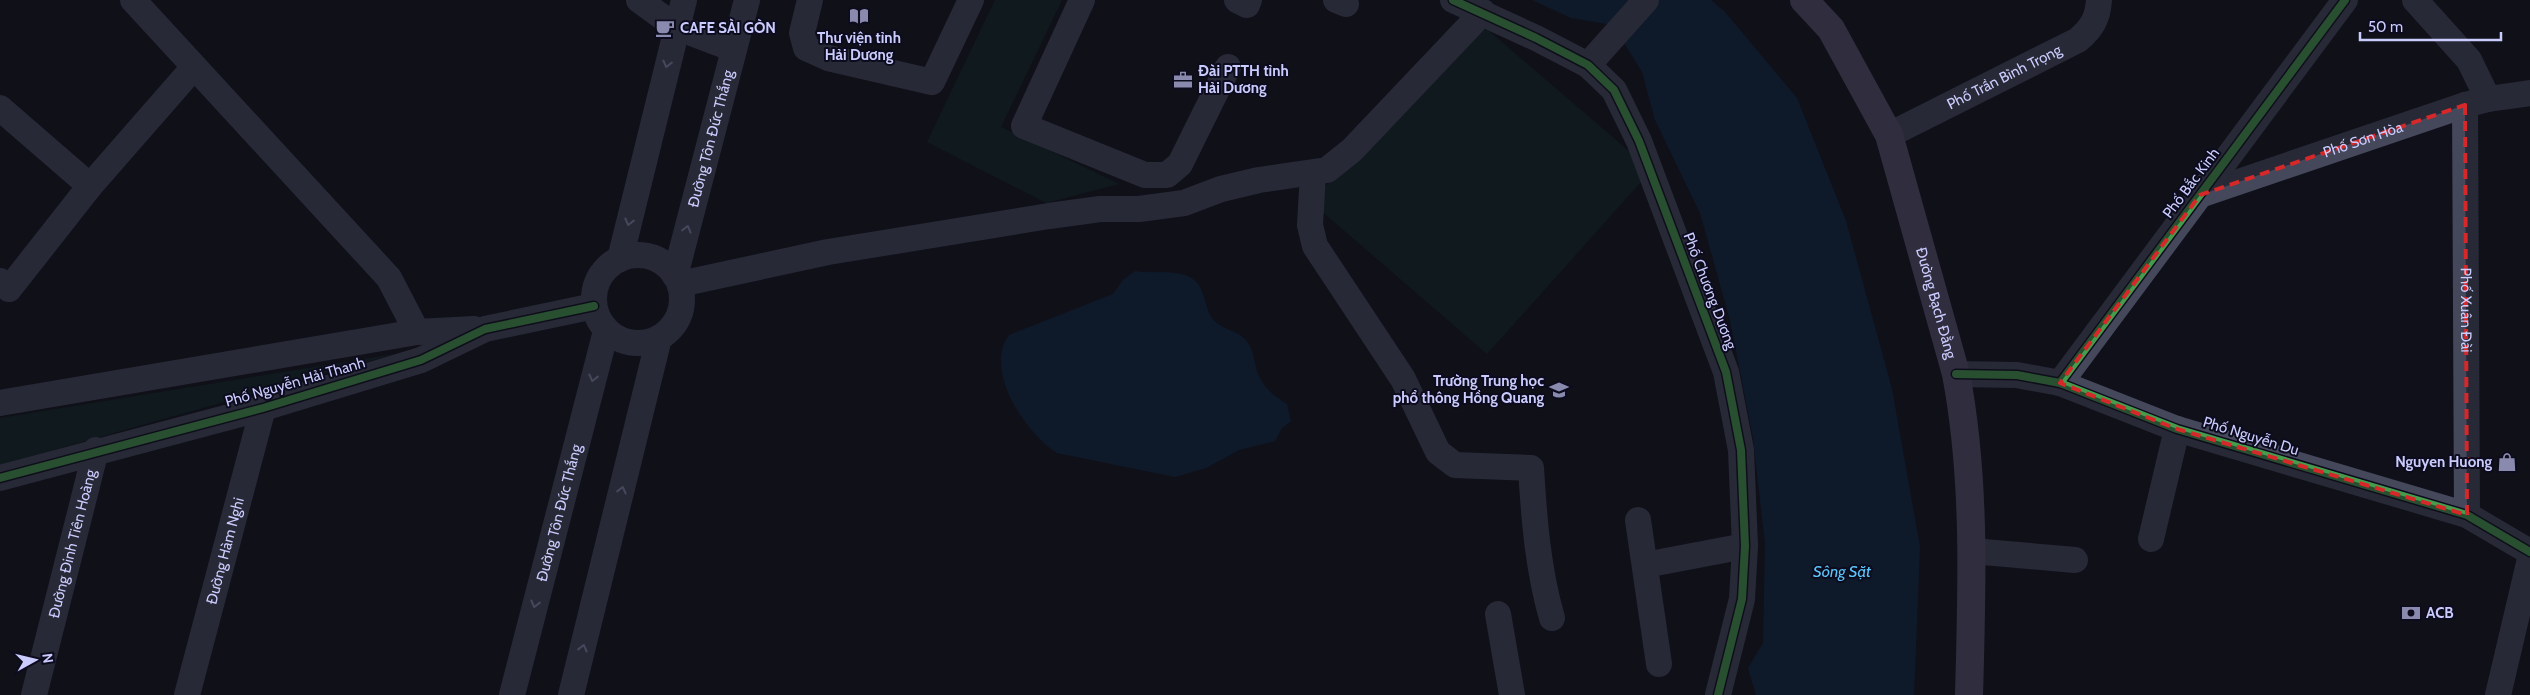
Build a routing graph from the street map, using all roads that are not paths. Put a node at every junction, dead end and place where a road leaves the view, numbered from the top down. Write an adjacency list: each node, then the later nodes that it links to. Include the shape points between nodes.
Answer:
1 (133, 0): 20 (street)
2 (639, 0): 17 (street)
3 (684, 0): 17 (street)
4 (747, 0): 18 (street, Đường Tôn Đức Thắng)
5 (810, 0): 6 (street, via 802,33 806,48 828,58 932,82)
6 (971, 0)
7 (1082, 0): 21 (street, via 1024,126 1145,175 1167,175 1180,164)
8 (1237, 0): 9 (street, via 1247,5)
9 (1249, 0)
10 (1453, 0): 16 (street, Phố Chương Dương)
11 (1646, 0): 19 (street)
12 (1804, 0): 25 (main road, Đường Bạch Đằng, via 1831,29)
13 (2099, 0): 25 (street, Phố Trần Bình Trọng, via 2098,14 2091,28 2078,40)
14 (2345, 0): 28 (street, Phố Bắc Kinh)
15 (2415, 0): 23 (street, Phố Xuân Đài, via 2469,60)
16 (1483, 12): 19 (street, Phố Chương Dương); 26 (street, via 1352,150 1327,170)
17 (676, 27): 18 (street); 29 (street, one-way to 29)
18 (734, 48): 30 (street, Đường Tôn Đức Thắng, one-way to 18)
19 (1597, 57): 47 (street, Phố Chương Dương, via 1639,141 1726,372 1741,450)
20 (194, 67): 27 (street); 35 (street, via 389,278)
21 (1228, 67)
22 (2530, 93): 23 (street, Phố Sơn Hòa)
23 (2476, 102): 28 (street, Phố Sơn Hòa); 44 (street, Phố Xuân Đài)
24 (0, 108): 27 (street)
25 (1889, 136): 37 (main road, Đường Bạch Đằng)
26 (1313, 173): 30 (street, via 1259,180 1184,202 1049,216); 54 (street, via 1310,225 1315,246 1403,379 1438,452 1455,465 1531,468 1534,521 1546,600)
27 (90, 186): 31 (street, via 9,289)
28 (2200, 195): 38 (street, Phố Bắc Kinh)
29 (620, 259): 30 (street, via 632,255 652,257 669,267); 32 (street, via 600,276 593,295)
30 (677, 280): 36 (street, via 682,304 676,323)
31 (0, 281)
32 (594, 306): 33 (street, Phố Nguyễn Hải Thanh); 34 (street)
33 (485, 329): 35 (street); 40 (street, Phố Nguyễn Hải Thanh, via 421,360)
34 (606, 331): 36 (street, via 623,342 643,344); 58 (street, Đường Tôn Đức Thắng, one-way to 58)
35 (418, 332): 39 (street)
36 (659, 338): 59 (street, one-way to 36)
37 (1956, 374): 38 (street, Phố Nguyễn Du, via 2017,375); 48 (main road, Đường Bạch Đằng, via 1963,411)
38 (2060, 383): 41 (street, Phố Nguyễn Du)
39 (0, 403)
40 (263, 408): 42 (street, Phố Nguyễn Hải Thanh); 57 (street, Đường Hàm Nghi)
41 (2177, 429): 44 (street, Phố Nguyễn Du); 46 (street)
42 (96, 450): 43 (street, Phố Nguyễn Hải Thanh); 56 (street, Đường Đinh Tiên Hoàng)
43 (0, 478)
44 (2467, 515): 49 (street, Phố Nguyễn Du)
45 (1638, 520): 52 (street)
46 (2151, 539)
47 (1745, 546): 52 (street); 61 (street, Phố Chương Dương, via 1742,599)
48 (1972, 551): 51 (street); 62 (main road, Đường Bạch Đằng)
49 (2530, 552)
50 (2530, 559): 63 (street)
51 (2075, 560)
52 (1645, 565): 55 (street)
53 (1498, 614): 60 (street)
54 (1552, 618)
55 (1658, 664)
56 (34, 695)
57 (187, 695)
58 (512, 695)
59 (571, 695)
60 (1512, 695)
61 (1718, 695)
62 (1969, 695)
63 (2498, 695)

